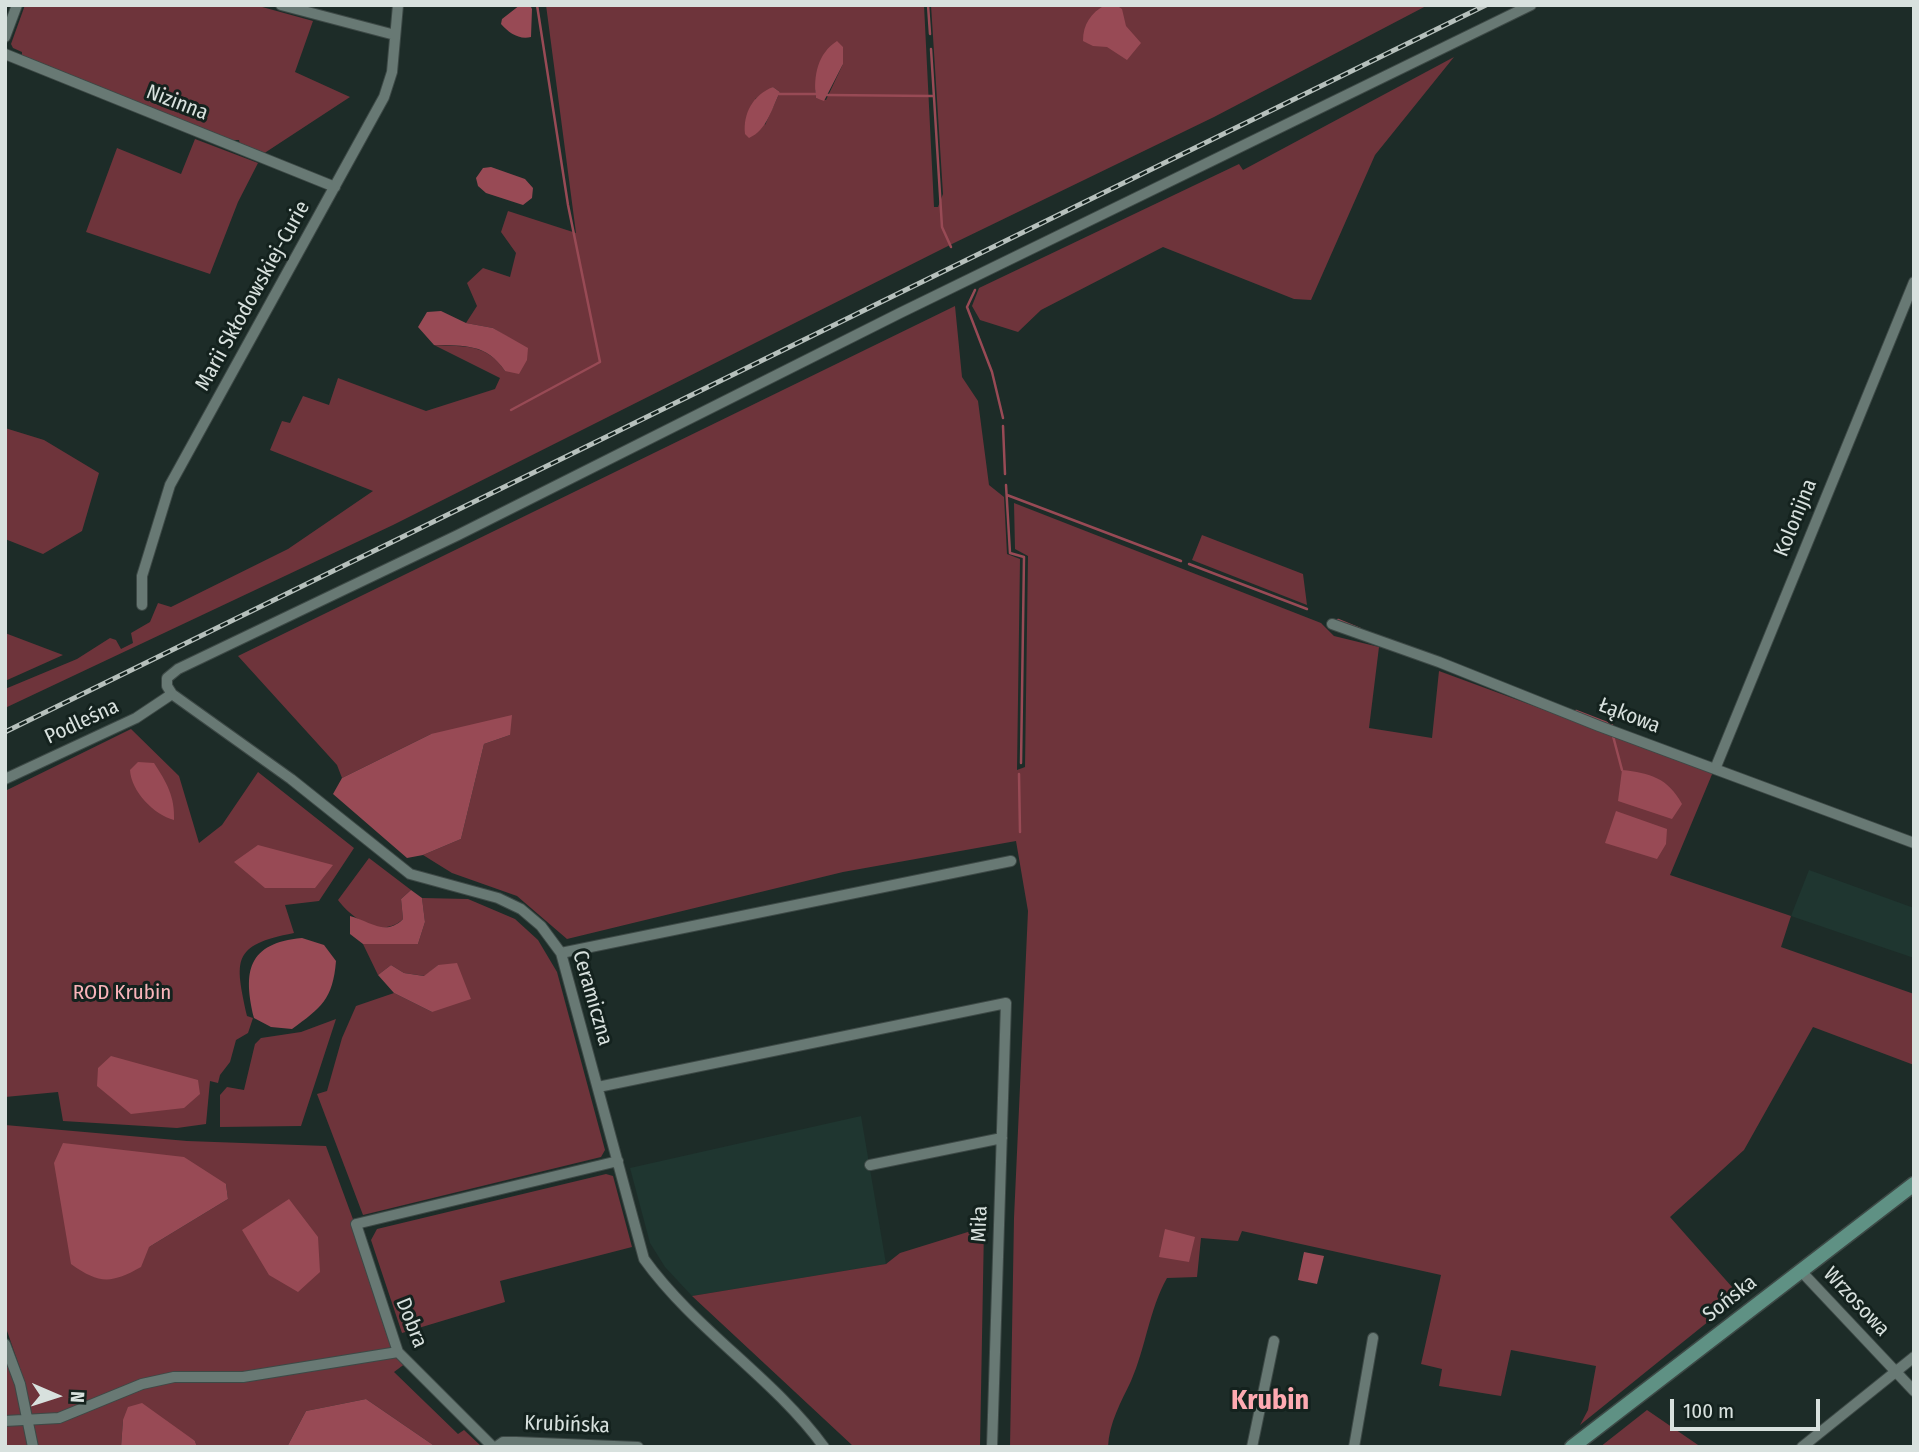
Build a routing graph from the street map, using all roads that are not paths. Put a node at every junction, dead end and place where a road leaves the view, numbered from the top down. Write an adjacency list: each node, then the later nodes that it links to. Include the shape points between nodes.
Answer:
1 (17, 5): 6 (street)
2 (281, 5): 5 (street)
3 (398, 5): 5 (street, Marii Skłodowskiej-Curie)
4 (1531, 5): 12 (street, via 178,669 166,681)
5 (395, 35): 8 (street, Marii Skłodowskiej-Curie, via 387,91)
6 (5, 37)
7 (5, 54): 8 (street, Nizinna)
8 (335, 187): 10 (street, Marii Skłodowskiej-Curie, via 170,485 142,576)
9 (1914, 282): 13 (street, Kolonijna)
10 (142, 605)
11 (1332, 624): 13 (street, Łąkowa)
12 (172, 694): 14 (street, Podleśna, via 136,718); 17 (street, Ceramiczna, via 291,779 410,874 498,898 521,909)
13 (1715, 769): 15 (street, Łąkowa)
14 (5, 779)
15 (1914, 844)
16 (1010, 861): 17 (street)
17 (561, 953): 18 (street, Ceramiczna)
18 (598, 1087): 19 (street, Miła, via 1006,1003); 20 (street, Ceramiczna)
19 (1002, 1138): 21 (street); 38 (street, Miła)
20 (618, 1161): 27 (street, Dobra, via 356,1224); 37 (street, Ceramiczna, via 644,1259 664,1287 791,1409)
21 (870, 1165)
22 (1914, 1184): 23 (street, Sońska)
23 (1800, 1270): 29 (street, Wrzosowa); 41 (street, Sońska)
24 (1373, 1338): 40 (street)
25 (1274, 1341): 39 (street)
26 (5, 1344): 32 (street)
27 (398, 1352): 32 (street, via 243,1377 174,1377 142,1384 60,1418); 35 (street, Dobra)
28 (1914, 1357): 29 (street)
29 (1896, 1372): 30 (street, Wrzosowa); 42 (street)
30 (1914, 1391)
31 (5, 1421): 32 (street)
32 (29, 1422): 34 (street)
33 (620, 1446): 35 (street, Krubińska, via 503,1442); 36 (street, Krubińska)
34 (33, 1447)
35 (494, 1447)
36 (638, 1447)
37 (824, 1447)
38 (992, 1447)
39 (1252, 1447)
40 (1354, 1447)
41 (1572, 1447)
42 (1802, 1447)

